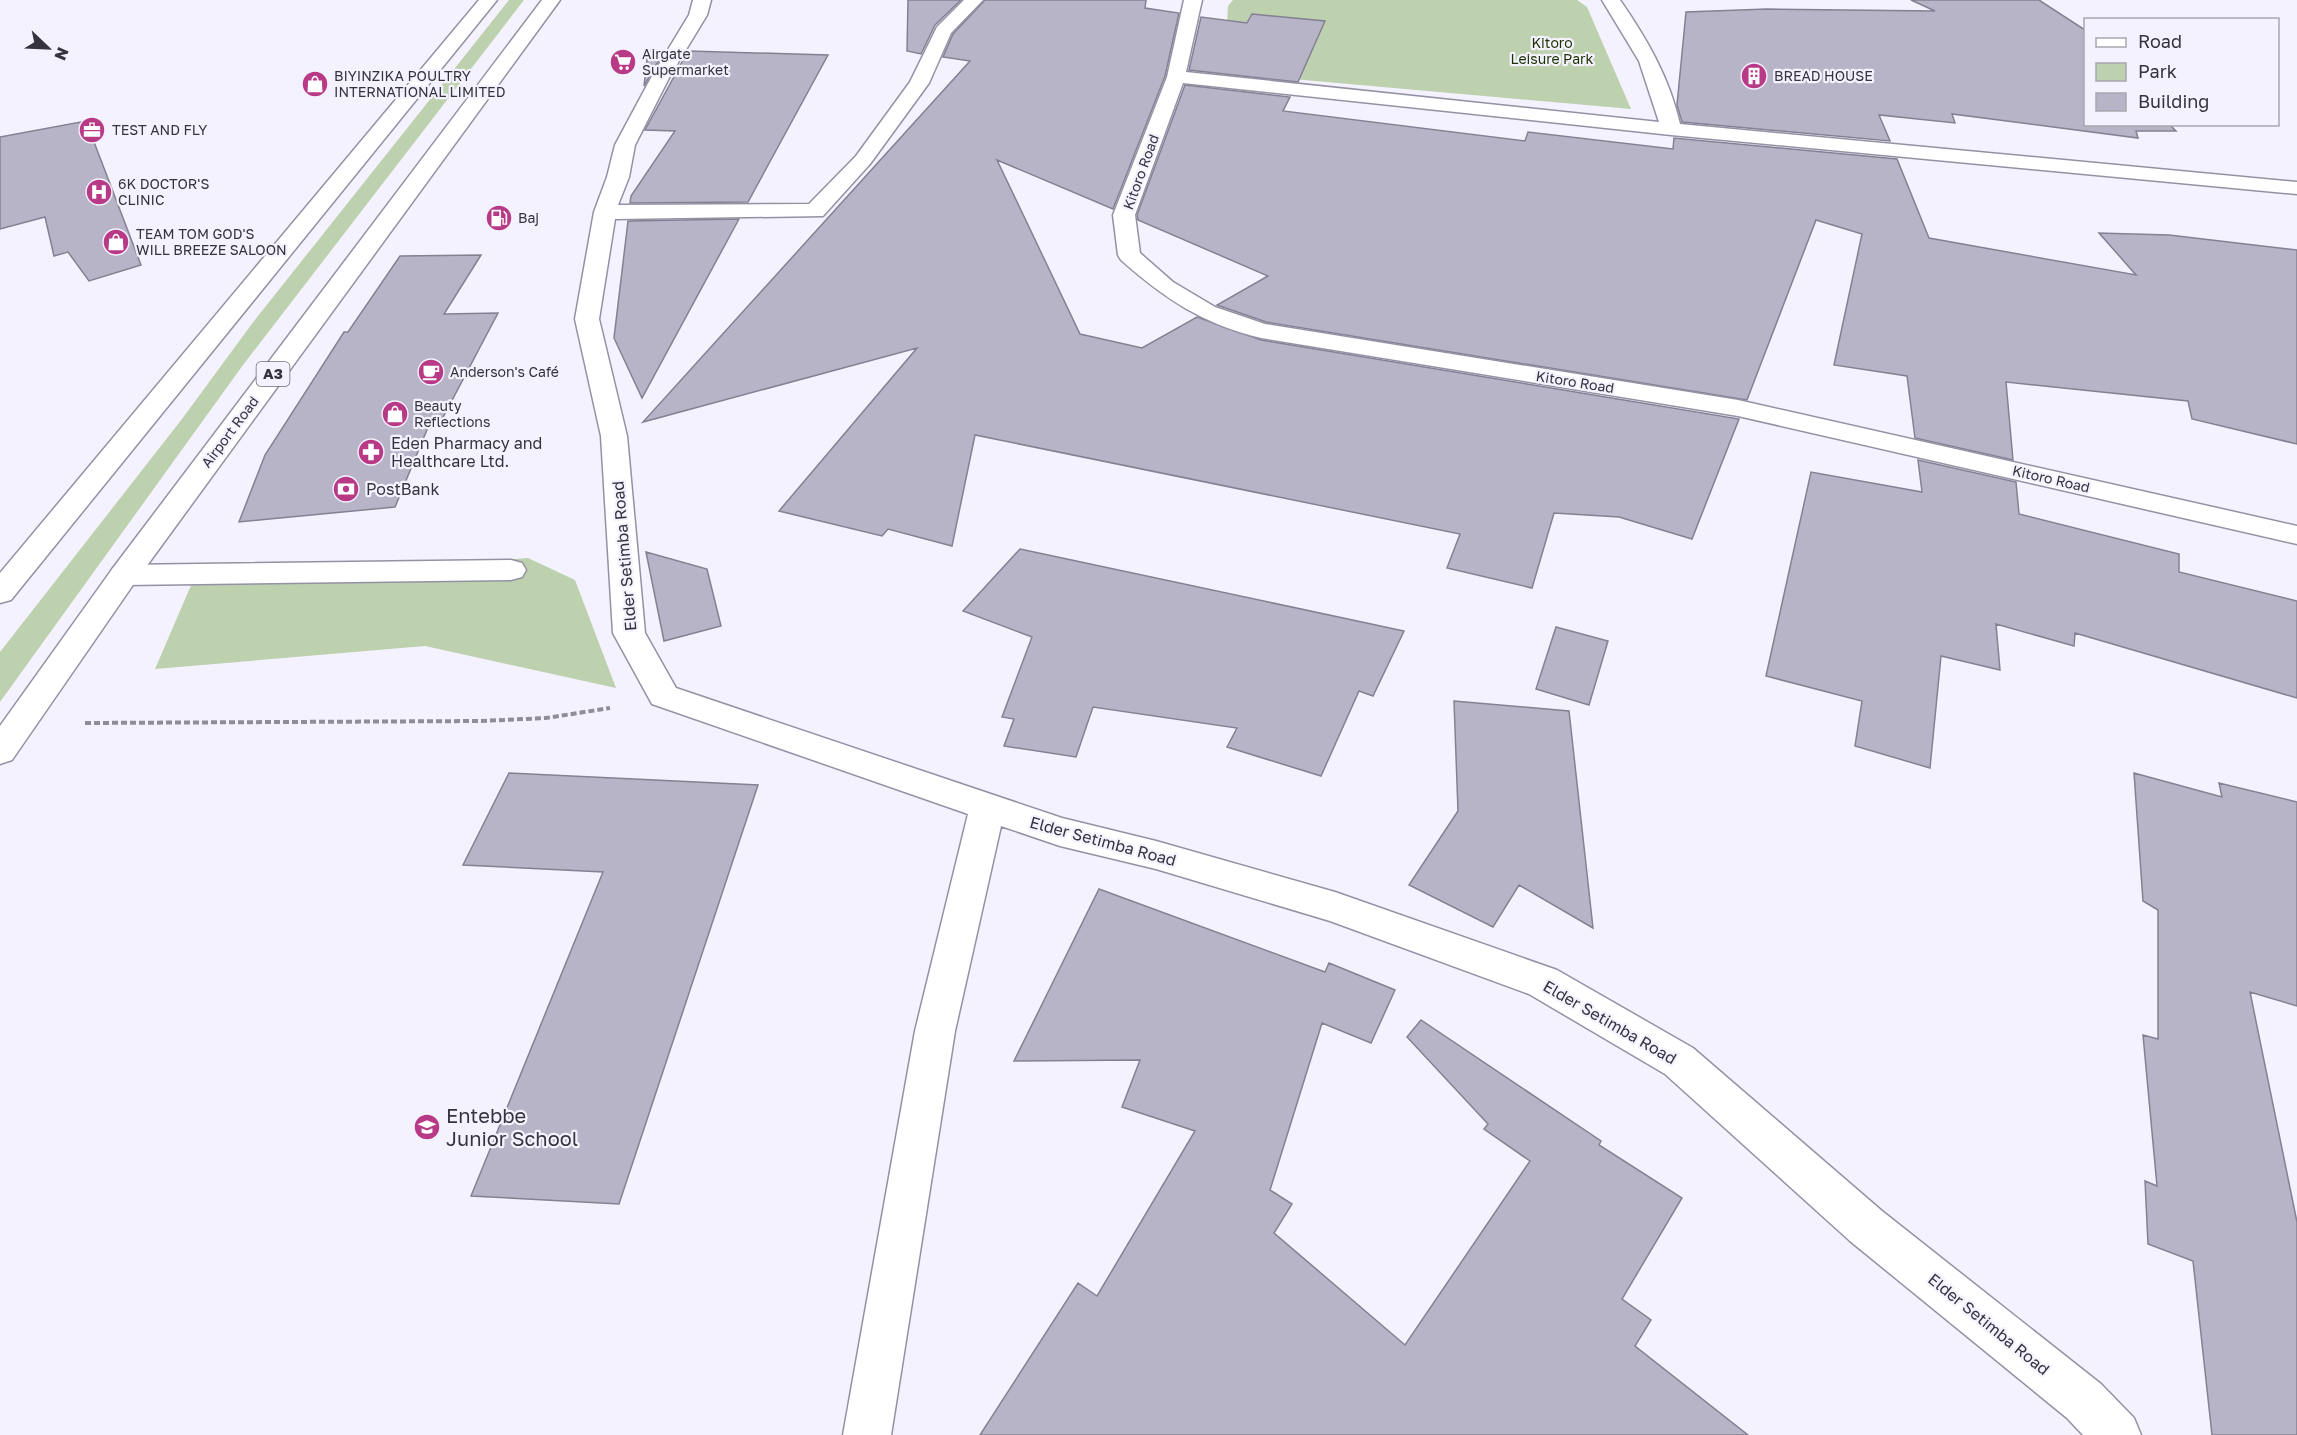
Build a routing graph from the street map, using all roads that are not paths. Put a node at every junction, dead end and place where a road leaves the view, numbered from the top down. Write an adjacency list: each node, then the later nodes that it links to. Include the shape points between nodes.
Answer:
1 (488, 0): 14 (main road)
2 (551, 0): 13 (main road, Airport Road / A3)
3 (702, 0): 10 (main road, Elder Setimba Road, via 698,15 625,145)
4 (974, 0): 10 (main road, via 943,31 919,83 863,160 815,212)
5 (1192, 0): 7 (main road, Kitoro Road)
6 (1611, 0): 8 (main road, via 1641,43 1665,95)
7 (1176, 77): 8 (main road); 11 (main road, Kitoro Road, via 1124,215 1129,255 1165,286 1206,312 1261,331 1738,408)
8 (1671, 129): 9 (main road)
9 (2297, 188)
10 (605, 212): 16 (main road, Elder Setimba Road, via 587,319 614,436 629,633 664,696)
11 (2297, 535)
12 (511, 570): 13 (main road)
13 (124, 575): 15 (main road, Airport Road / A3)
14 (0, 593)
15 (0, 751)
16 (987, 807): 17 (main road, via 936,1031); 18 (main road, Elder Setimba Road, via 1060,832 1156,855 1335,908 1543,982 1679,1061 1866,1226 2084,1401)
17 (867, 1435)
18 (2117, 1435)

